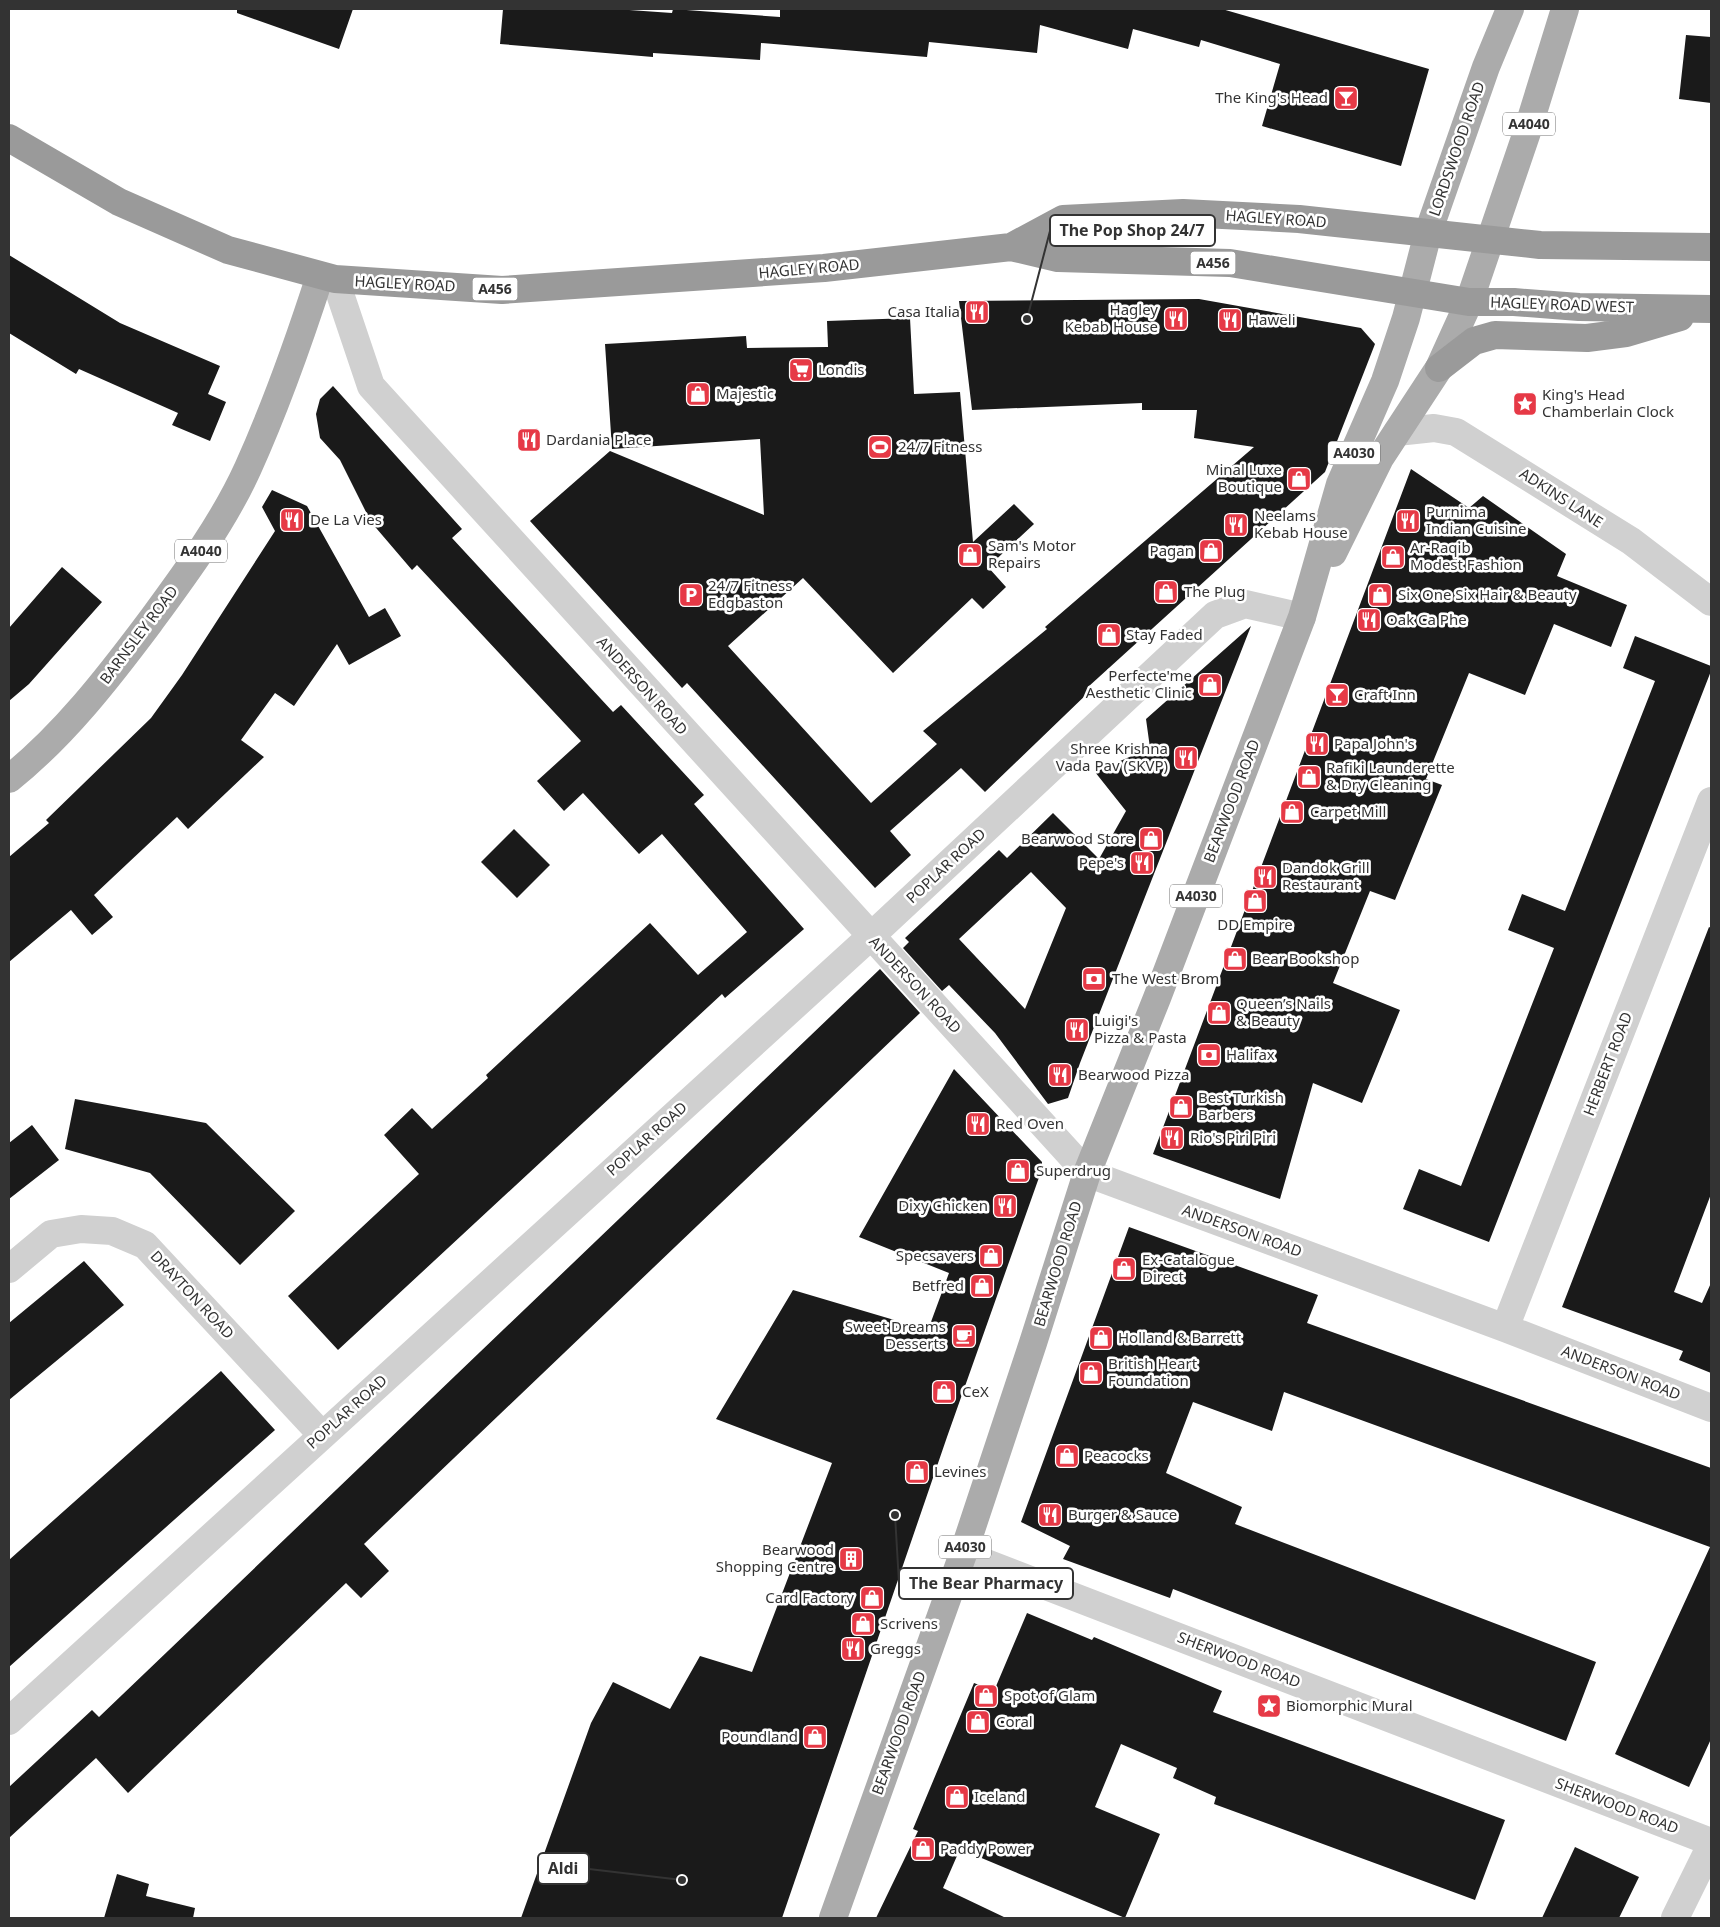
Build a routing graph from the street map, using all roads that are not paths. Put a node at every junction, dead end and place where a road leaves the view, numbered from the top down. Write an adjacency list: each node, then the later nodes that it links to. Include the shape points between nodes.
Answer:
1 (1510, 9): 4 (main road, LORDSWOOD ROAD, via 1486,67)
2 (1565, 9): 5 (main road, A4040)
3 (9, 138): 9 (highway, HAGLEY ROAD / A456, via 119,202 228,250)
4 (1428, 233): 5 (highway, A456); 7 (highway, HAGLEY ROAD / A456, via 1299,219 1183,213 1063,219); 10 (main road, LORDSWOOD ROAD)
5 (1490, 239): 6 (highway, A456, via 1540,245); 8 (main road, A4040)
6 (1711, 247)
7 (1011, 248): 9 (highway, HAGLEY ROAD / A456, via 814,269 502,290); 10 (highway, HAGLEY ROAD / A456, via 1058,258 1230,263)
8 (1480, 270): 11 (main road, BEARWOOD ROAD / A4030)
9 (327, 278): 17 (main road, BARNSLEY ROAD / A4040, via 247,469 209,540 102,686); 19 (street, ANDERSON ROAD, via 371,386)
10 (1413, 293): 11 (highway, HAGLEY ROAD WEST / A456); 16 (main road, BEARWOOD ROAD / A4030, via 1385,381 1340,484)
11 (1469, 302): 12 (highway, HAGLEY ROAD WEST / A456); 13 (main road, BEARWOOD ROAD / A4030)
12 (1708, 309): 13 (highway, A456, via 1626,332 1587,338 1496,335 1474,341)
13 (1439, 368): 14 (main road, BEARWOOD ROAD / A4030)
14 (1397, 432): 15 (street, ADKINS LANE, via 1434,428 1456,432 1631,541); 16 (main road, BEARWOOD ROAD / A4030, via 1380,458)
15 (1711, 602)
16 (1302, 617): 19 (street, POPLAR ROAD, via 1245,604 1215,615); 20 (main road, BEARWOOD ROAD / A4030)
17 (9, 779)
18 (1711, 801): 22 (street, HERBERT ROAD)
19 (870, 937): 20 (street, ANDERSON ROAD); 24 (street, POPLAR ROAD)
20 (1087, 1174): 22 (street, ANDERSON ROAD); 25 (main road, BEARWOOD ROAD / A4030)
21 (9, 1269): 24 (street, DRAYTON ROAD, via 51,1234 81,1229 112,1231 145,1245)
22 (1505, 1328): 23 (street, ANDERSON ROAD)
23 (1711, 1408)
24 (322, 1435): 26 (street, POPLAR ROAD)
25 (963, 1554): 27 (street, SHERWOOD ROAD); 28 (main road, BEARWOOD ROAD / A4030)
26 (9, 1721)
27 (1711, 1844): 29 (street)
28 (833, 1918)
29 (1675, 1918)

